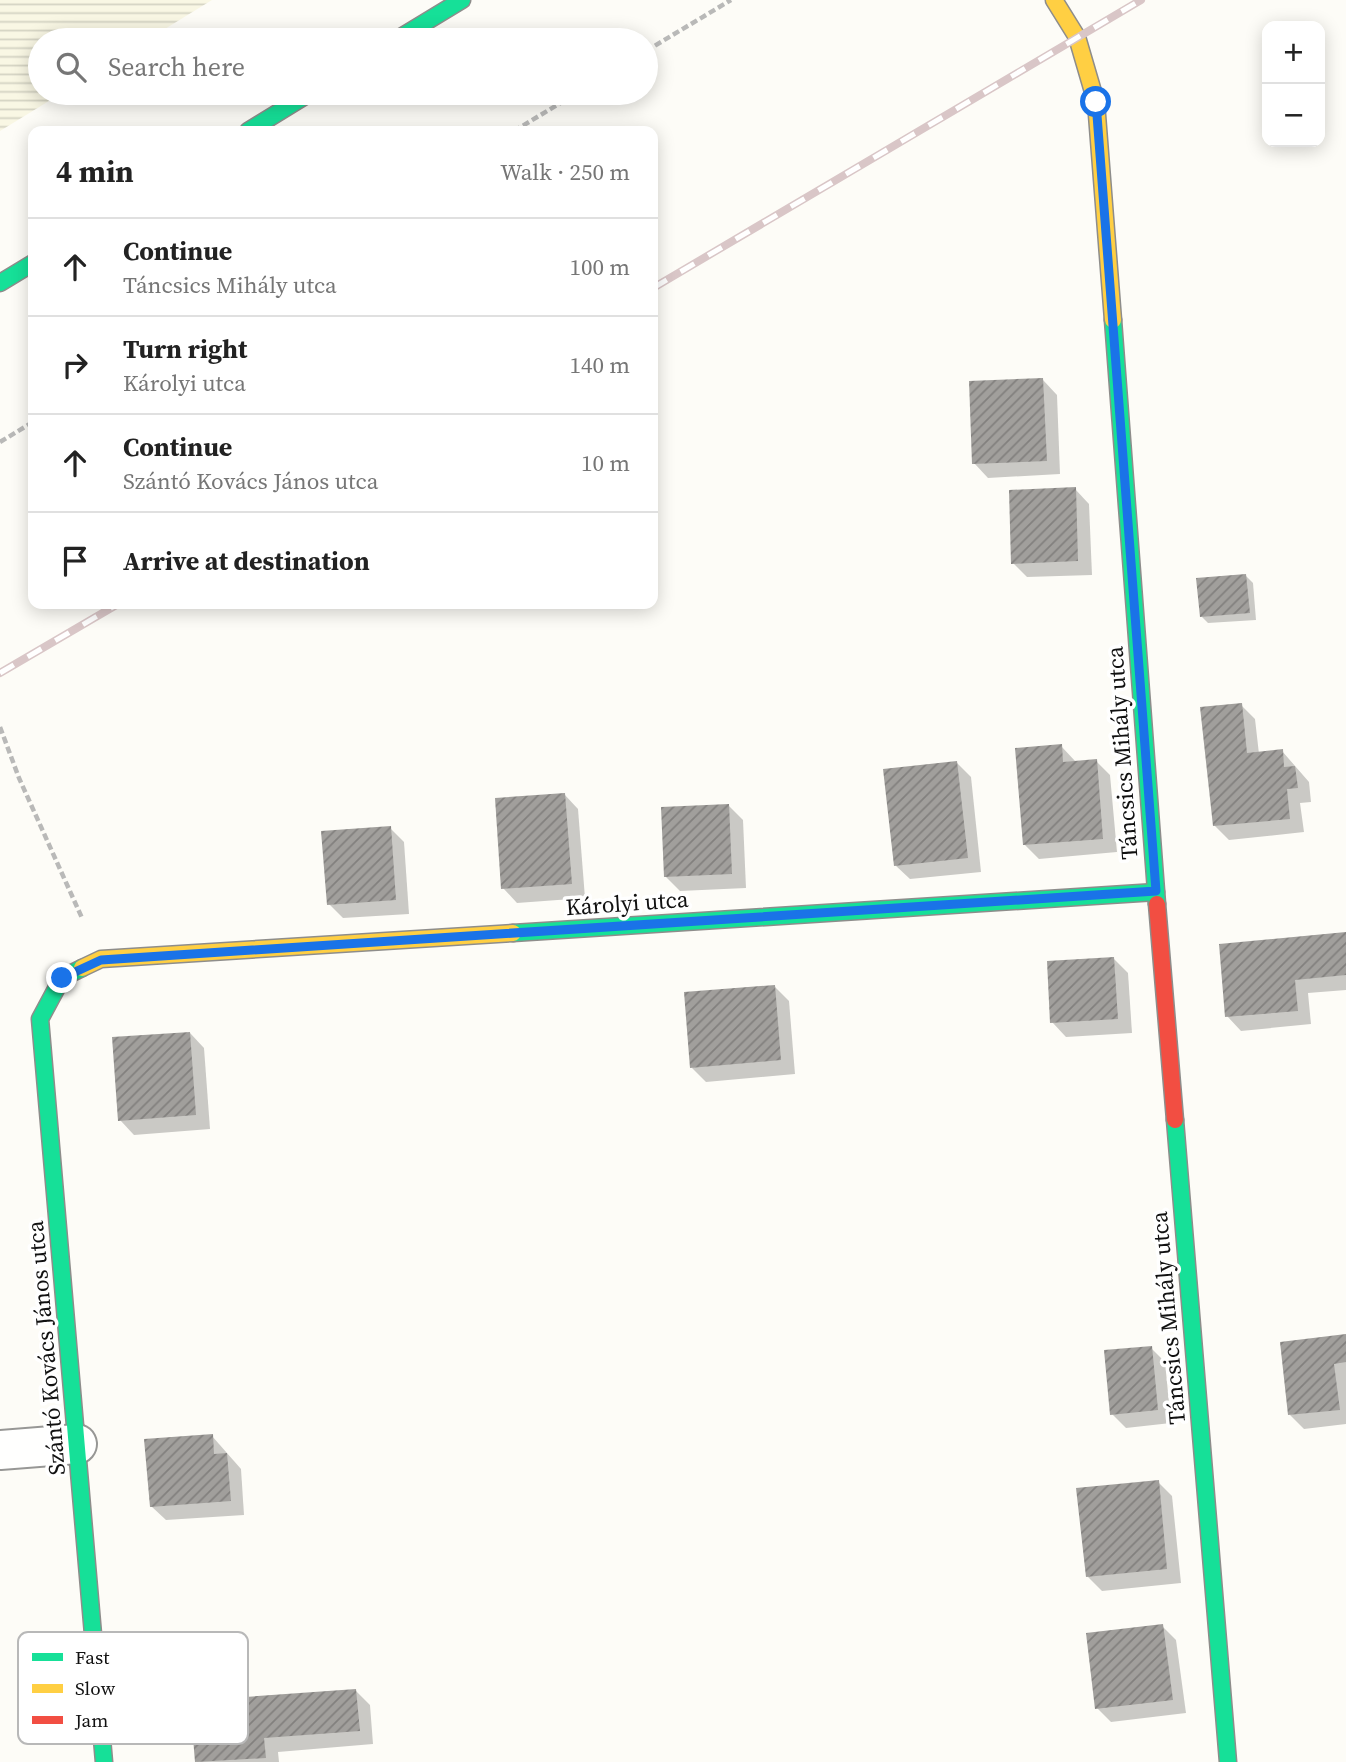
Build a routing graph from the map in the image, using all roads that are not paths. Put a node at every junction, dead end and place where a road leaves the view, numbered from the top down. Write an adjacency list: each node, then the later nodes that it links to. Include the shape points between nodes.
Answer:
1 (462, 0): 3 (street)
2 (1054, 0): 8 (street, Táncsics Mihály utca, via 1077,37 1096,102)
3 (416, 28)
4 (290, 105): 5 (street)
5 (256, 126)
6 (28, 266): 7 (street)
7 (0, 283)
8 (1156, 891): 9 (street, Károlyi utca); 15 (street, Táncsics Mihály utca)
9 (101, 960): 10 (street, Szántó Kovács János utca, via 62,978 40,1019)
10 (77, 1444): 11 (street); 12 (street, Szántó Kovács János utca)
11 (0, 1450)
12 (93, 1632)
13 (102, 1744): 14 (street, Szántó Kovács János utca)
14 (104, 1762)
15 (1228, 1762)

